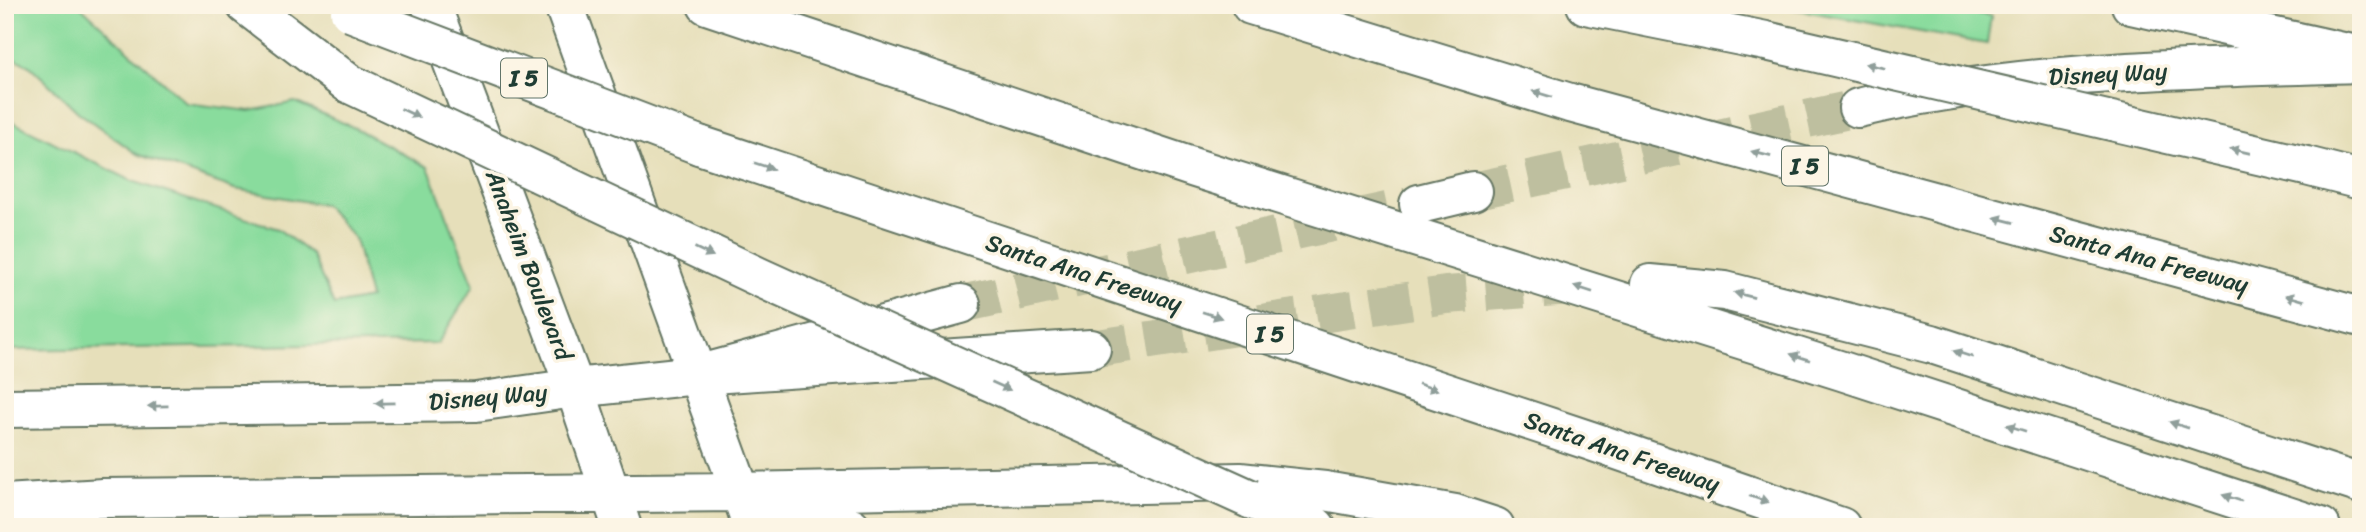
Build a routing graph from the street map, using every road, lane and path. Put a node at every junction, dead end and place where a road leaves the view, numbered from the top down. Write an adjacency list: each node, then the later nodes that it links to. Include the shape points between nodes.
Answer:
1 (246, 5): 23 (main road, one-way to 23, bridge, via 348,83 761,278)
2 (431, 5): 20 (main road, Anaheim Boulevard)
3 (564, 5): 19 (main road)
4 (707, 5): 32 (main road, one-way to 4, via 1195,168)
5 (1251, 5): 17 (main road, Santa Ana Freeway / I 5, one-way to 5, via 1570,103)
6 (1586, 5): 12 (main road, one-way to 6, bridge, via 1766,41)
7 (2131, 5): 9 (main road)
8 (342, 9): 31 (main road, Santa Ana Freeway / I 5, one-way to 31, bridge, via 699,145)
9 (2361, 55)
10 (2361, 63): 11 (main road, Disney Way, via 2031,79)
11 (1858, 107)
12 (2361, 180)
13 (1472, 191): 14 (main road)
14 (1419, 204)
15 (1650, 284): 22 (main road, one-way to 15, via 1932,344 1725,291)
16 (961, 304): 19 (main road, Disney Way)
17 (2361, 317)
18 (1091, 349): 19 (main road)
19 (697, 375): 20 (main road, Disney Way); 26 (main road)
20 (575, 388): 21 (main road, Disney Way, one-way to 21, via 476,402); 25 (main road, Anaheim Boulevard)
21 (5, 408)
22 (2361, 484)
23 (1250, 499): 28 (main road); 29 (main road)
24 (5, 504): 25 (main road, via 103,498)
25 (616, 510): 26 (main road)
26 (746, 510): 27 (main road); 30 (main road, via 1240,482 1325,491 1455,514)
27 (851, 527)
28 (1300, 527)
29 (1316, 527)
30 (1495, 527)
31 (1840, 527)
32 (2320, 527)

